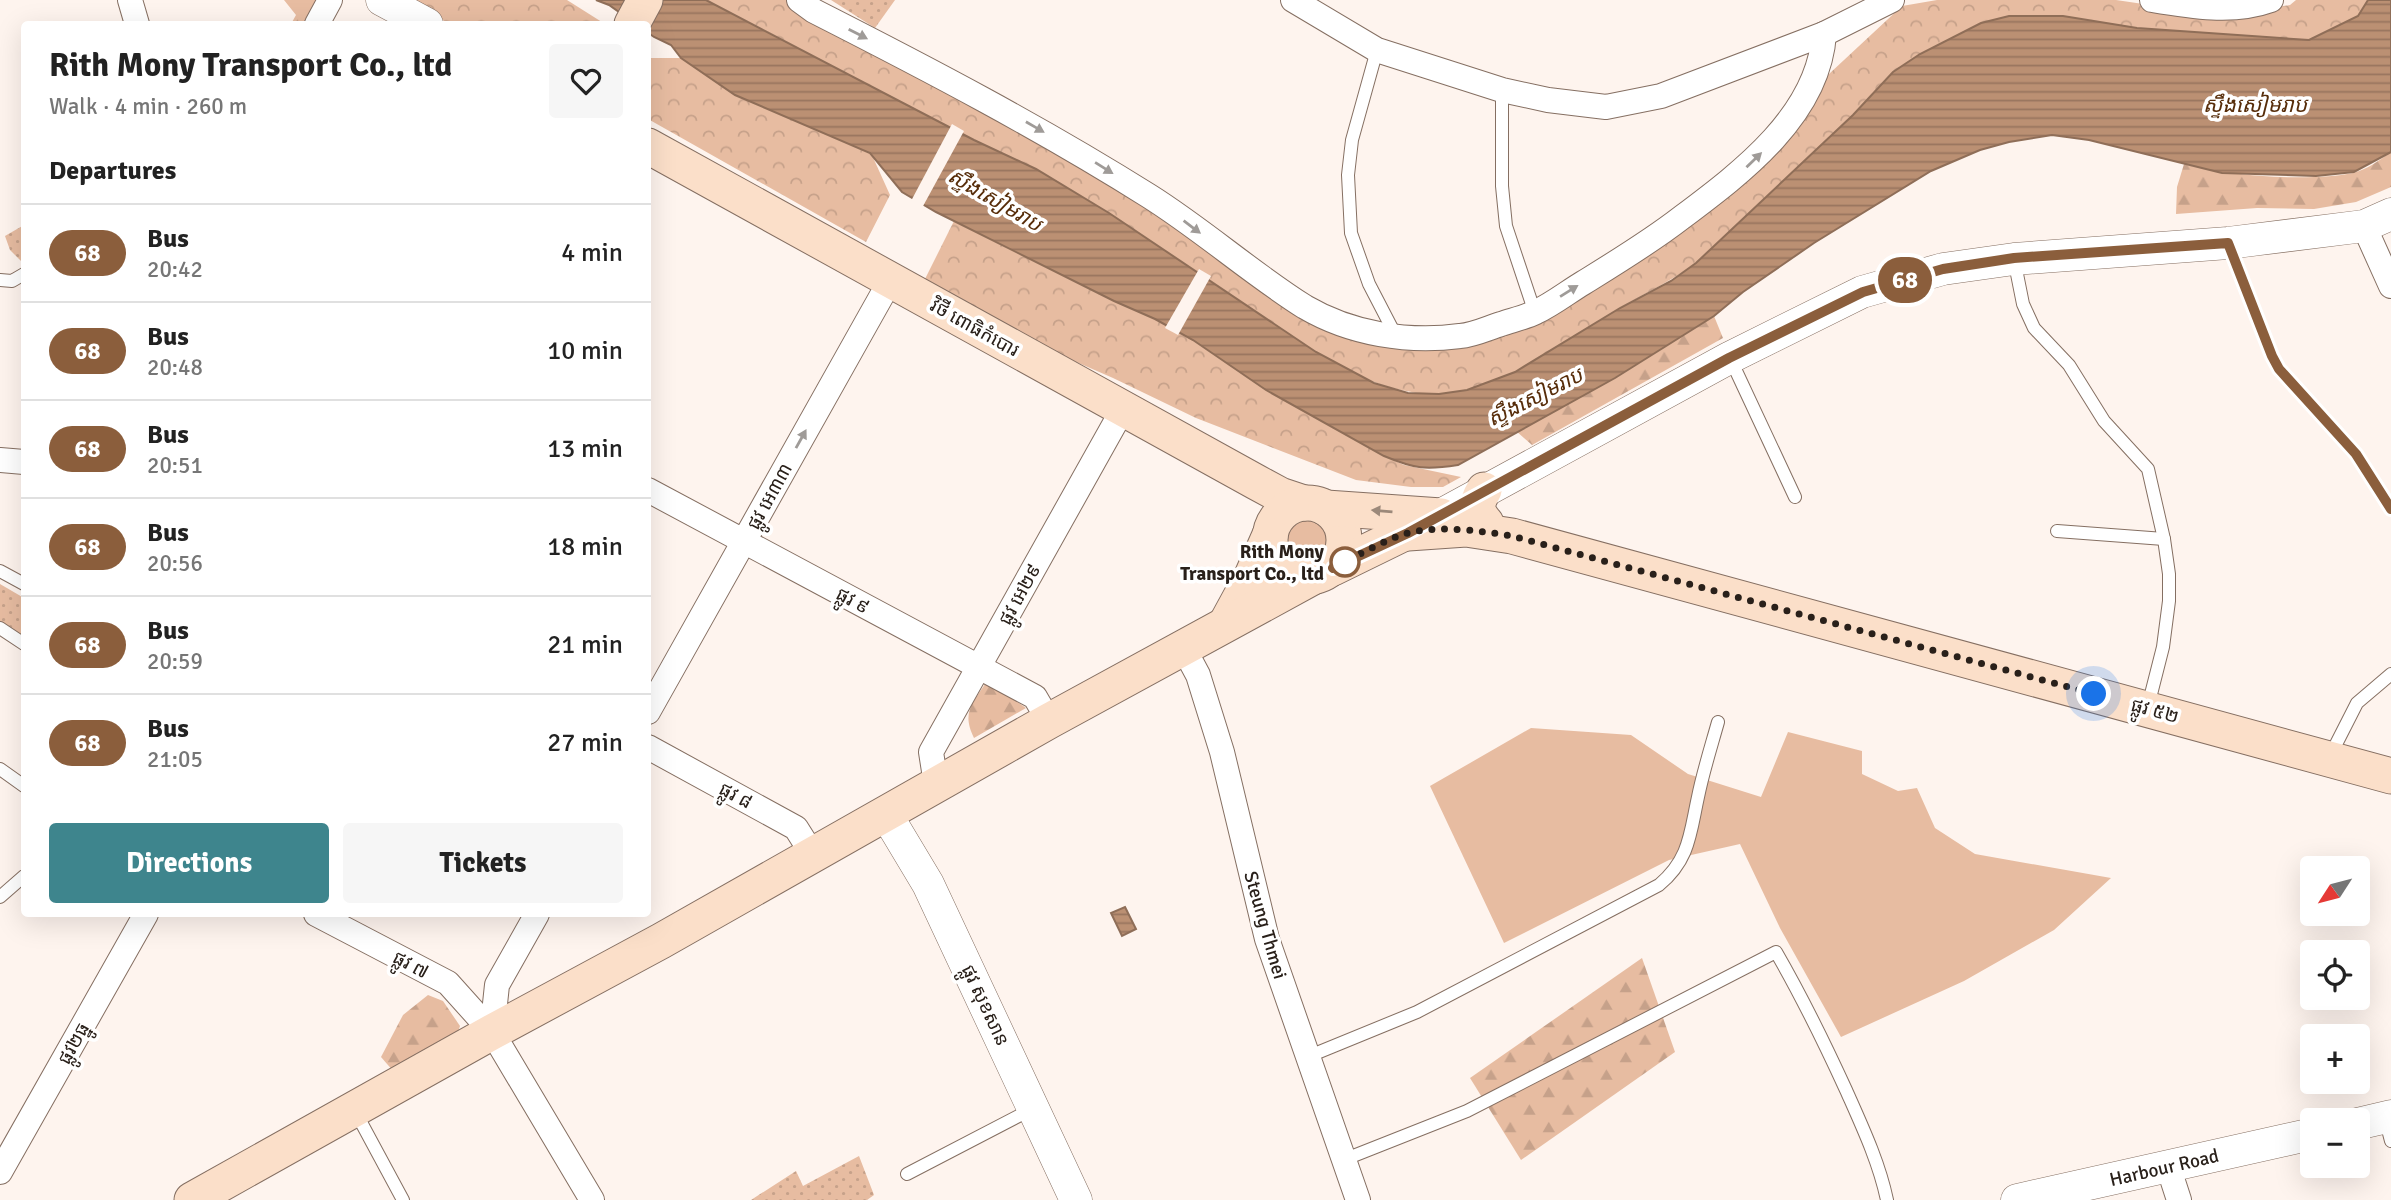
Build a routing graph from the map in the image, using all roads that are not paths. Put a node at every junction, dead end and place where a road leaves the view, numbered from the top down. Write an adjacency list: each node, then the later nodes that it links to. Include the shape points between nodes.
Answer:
1 (130, 0): 10 (street)
2 (330, 0): 11 (street)
3 (382, 0): 12 (street)
4 (645, 0): 13 (main road)
5 (799, 0): 26 (street, one-way to 26, via 1084,156 1161,204 1307,308 1342,324)
6 (1892, 0): 14 (street)
7 (2152, 0): 8 (street, via 2242,8)
8 (2271, 0)
9 (1301, 2): 15 (street)
10 (137, 21)
11 (319, 21)
12 (421, 21)
13 (634, 21)
14 (1824, 34): 16 (street, via 1661,96 1606,107); 25 (street, one-way to 14, via 1654,239 1753,162 1805,95 1823,55)
15 (1377, 50): 16 (street); 26 (lane, via 1352,140 1348,175 1351,222 1369,284)
16 (1502, 90): 25 (lane, via 1506,226)
17 (651, 148): 23 (main road, វិថី ពោធិកំបោរ)
18 (2377, 220): 19 (street); 24 (street)
19 (2228, 243): 20 (street); 35 (lane, via 2279,369 2356,454)
20 (2014, 258): 27 (street, via 1943,269 1863,292); 41 (lane, via 2023,304 2034,328 2069,365 2104,421 2148,469)
21 (21, 276): 22 (lane)
22 (0, 280)
23 (890, 281): 28 (main road, វិថី ពោធិកំបោរ); 42 (street, ផ្លូវ អេ៣៣, one-way to 23)
24 (2391, 286)
25 (1535, 313): 26 (street, via 1462,336)
26 (1397, 338)
27 (1729, 358): 33 (lane); 37 (street)
28 (1123, 409): 31 (main road, វិថី ពោធិកំបោរ); 50 (street, ផ្លូវ អេ២៩)
29 (0, 460): 30 (street)
30 (21, 462)
31 (1256, 482): 34 (main road, វិថី ពោធិកំបោរ); 39 (main road, via 1264,496)
32 (651, 492): 42 (street, ផ្លូវ ៩)
33 (1795, 497)
34 (1315, 505): 36 (main road, វិថី ពោធិកំបោរ, one-way to 34); 39 (main road, via 1284,510); 44 (main road, via 1341,526 1344,537 1343,548)
35 (2391, 509)
36 (1439, 516): 37 (main road, ផ្លូវ ៥២); 40 (main road)
37 (1494, 516): 40 (main road, ផ្លូវ ៥២, via 1466,530); 53 (main road, ផ្លូវ ៥២)
38 (2057, 531): 41 (lane)
39 (1270, 532): 44 (main road, via 1271,549 1285,571 1297,576); 46 (main road)
40 (1408, 533): 44 (main road)
41 (2164, 539): 53 (lane, via 2169,601)
42 (744, 541): 50 (street, ផ្លូវ ៩); 52 (street, ផ្លូវ អេ៣៣)
43 (0, 571): 45 (lane)
44 (1323, 572): 46 (main road)
45 (21, 582)
46 (1227, 622): 49 (main road)
47 (0, 628): 48 (lane)
48 (21, 642)
49 (1183, 647): 54 (main road); 70 (street, Steung Thmei, via 1198,675 1222,752 1267,939)
50 (978, 667): 54 (street, ផ្លូវ ៩, via 1034,697); 61 (street, ផ្លូវ អេ២៩, via 931,752)
51 (2391, 674): 57 (lane, via 2357,703)
52 (651, 707)
53 (2148, 708): 57 (main road, ផ្លូវ ៥២)
54 (1049, 721): 61 (main road)
55 (1718, 722): 70 (lane, via 1689,844 1674,873 1660,885 1417,1012)
56 (651, 749): 63 (street, ផ្លូវ ៨, via 796,828)
57 (2329, 758): 59 (main road, ផ្លូវ ៥២)
58 (0, 769): 60 (lane)
59 (2391, 776)
60 (21, 784)
61 (936, 784): 62 (main road)
62 (887, 814): 63 (main road); 71 (street, ផ្លូវ សុខសាន, via 928,884)
63 (813, 855): 69 (main road)
64 (21, 879): 65 (lane)
65 (0, 897)
66 (144, 917): 76 (street, ផ្លូវ២ធ្នូ)
67 (322, 917): 69 (street, ផ្លូវ ៧, via 448,983)
68 (535, 917): 69 (street, via 497,985)
69 (492, 1032): 72 (main road); 81 (street, ផ្លូវ ៧)
70 (1307, 1057): 74 (street, Steung Thmei)
71 (1034, 1108): 77 (lane); 82 (street, ផ្លូវ សុខសាន)
72 (354, 1110): 79 (main road); 80 (lane)
73 (2300, 1137): 75 (street, Harbour Road)
74 (1343, 1160): 83 (street, Steung Thmei); 84 (lane, via 1467,1111 1776,952 1828,1047 1867,1138)
75 (2168, 1166): 78 (street, Harbour Road); 86 (street)
76 (0, 1172)
77 (907, 1174)
78 (2092, 1192): 85 (street, Harbour Road)
79 (198, 1199)
80 (403, 1200)
81 (592, 1200)
82 (1076, 1200)
83 (1358, 1200)
84 (1887, 1200)
85 (2017, 1200)
86 (2179, 1200)

